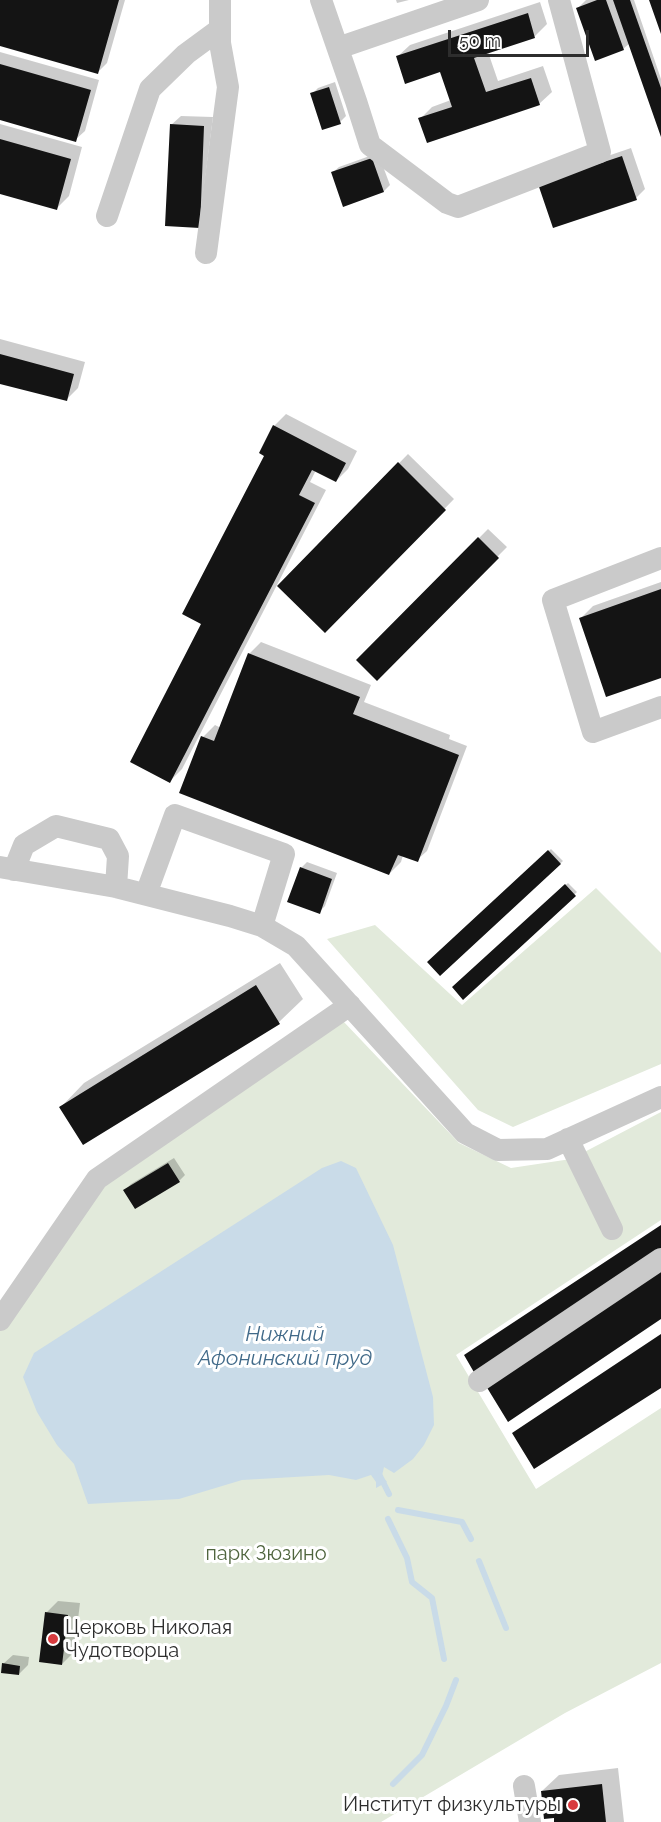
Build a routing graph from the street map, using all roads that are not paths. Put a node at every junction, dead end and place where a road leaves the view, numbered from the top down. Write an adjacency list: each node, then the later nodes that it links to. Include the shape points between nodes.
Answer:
1 (220, 0): 5 (street)
2 (321, 0): 6 (street)
3 (478, 0): 6 (street)
4 (559, 0): 6 (street, via 600,152 458,207 370,146)
5 (220, 29): 7 (street, via 186,54 150,89); 8 (street, via 228,87)
6 (338, 48)
7 (107, 216)
8 (206, 253)
9 (661, 558): 10 (street, via 553,600 593,732)
10 (661, 707)
11 (7, 869): 12 (street); 12 (street, via 24,845 56,826 109,839 118,856)
12 (116, 887): 13 (street)
13 (146, 894): 14 (street); 14 (street, via 175,815 284,854)
14 (262, 926): 15 (street, via 296,946)
15 (350, 1005): 17 (street, via 465,1133 498,1150 547,1149); 20 (street, via 97,1179)
16 (661, 1097): 17 (street)
17 (568, 1139): 18 (street)
18 (612, 1229)
19 (661, 1259): 21 (street)
20 (0, 1320)
21 (479, 1380)
22 (524, 1786): 23 (street)
23 (530, 1822)

